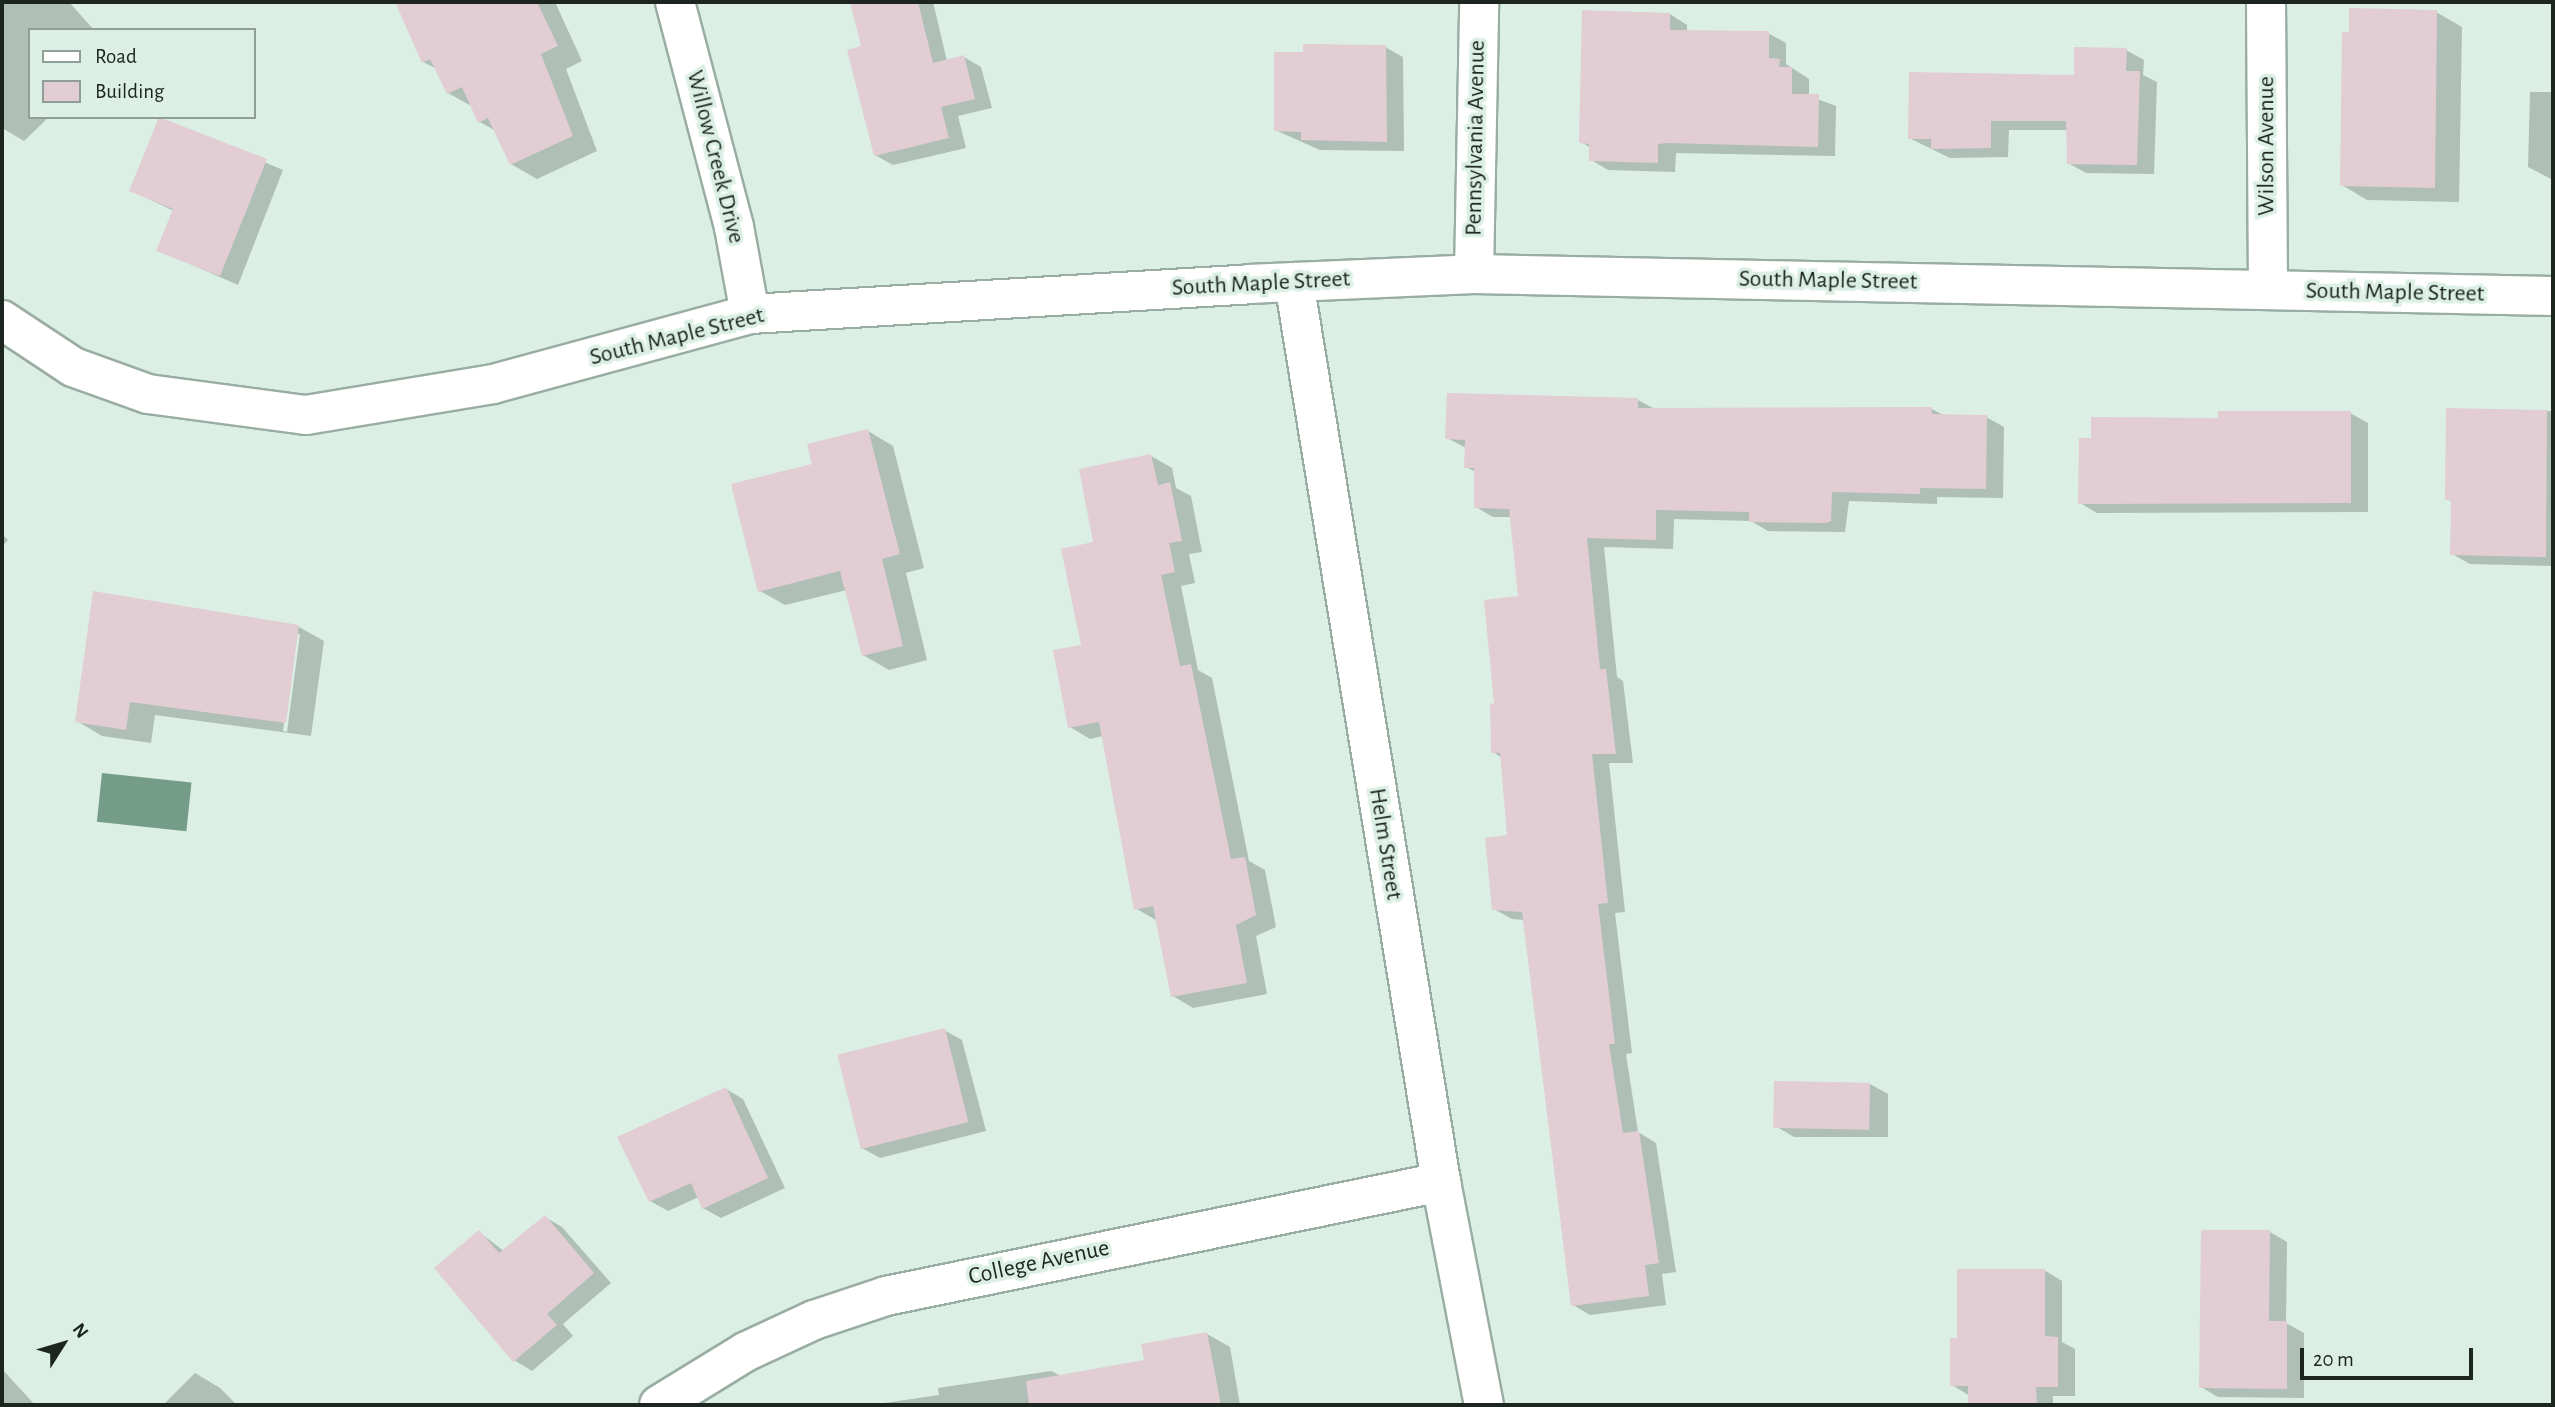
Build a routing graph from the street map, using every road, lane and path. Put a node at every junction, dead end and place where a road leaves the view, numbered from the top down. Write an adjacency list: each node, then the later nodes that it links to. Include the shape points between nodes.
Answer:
1 (675, 2): 8 (street, Willow Creek Drive, via 734,227)
2 (1479, 2): 4 (street, Pennsylvania Avenue)
3 (2266, 2): 6 (street, Wilson Avenue)
4 (1474, 274): 5 (street, South Maple Street); 6 (street, South Maple Street)
5 (1294, 282): 8 (street, South Maple Street); 10 (street, Helm Street)
6 (2268, 290): 7 (street, South Maple Street)
7 (2553, 296)
8 (750, 314): 9 (street, South Maple Street, via 493,384 306,415 148,394 73,367)
9 (2, 320)
10 (1441, 1182): 11 (street, College Avenue, via 886,1296 814,1320 745,1352); 12 (street, Helm Street)
11 (659, 1405)
12 (1484, 1405)

